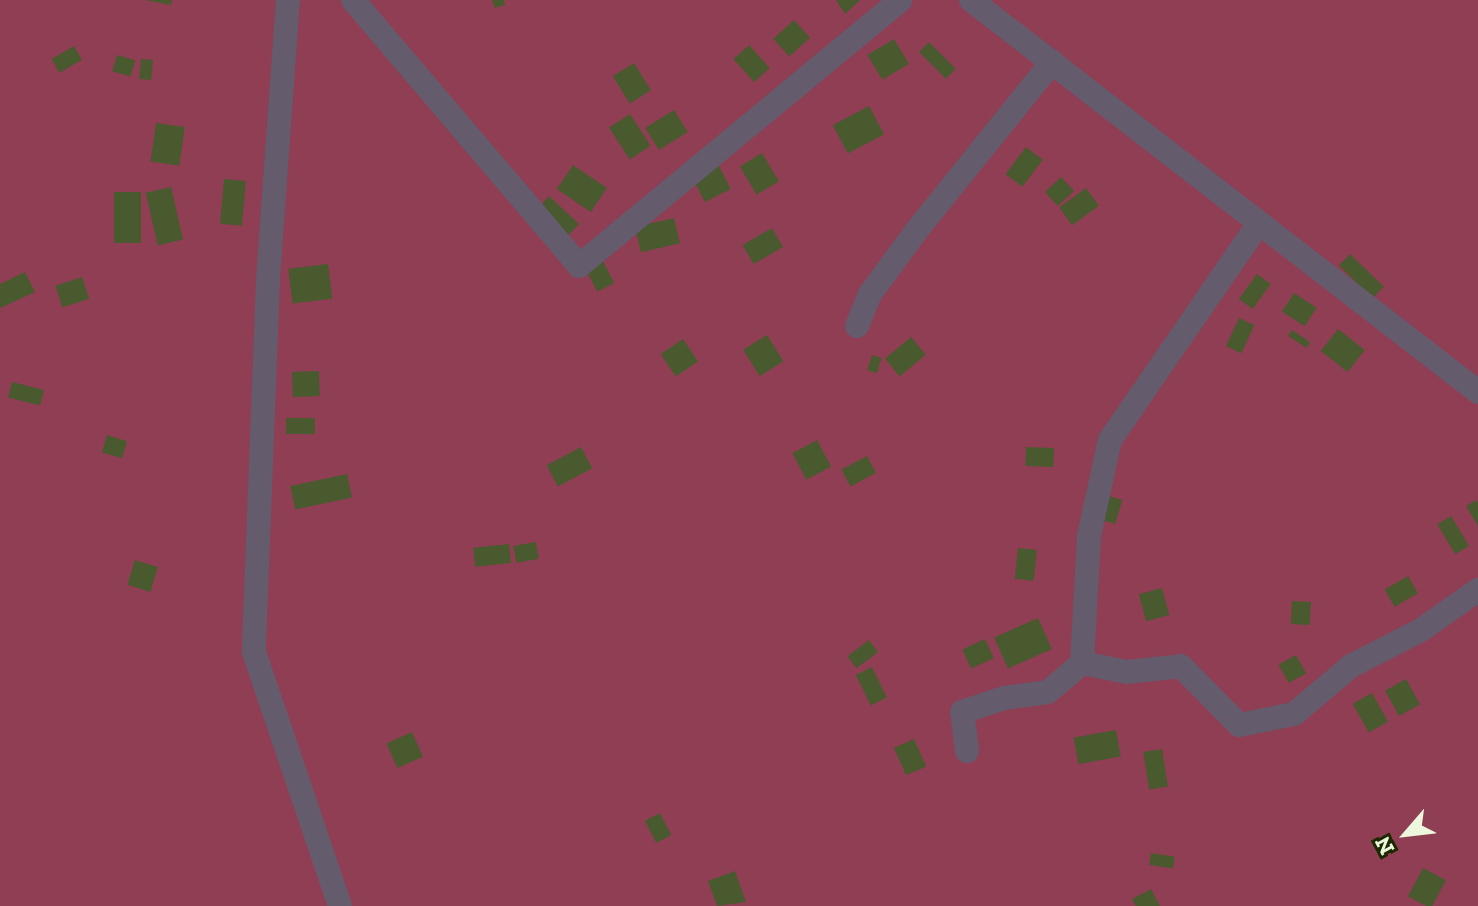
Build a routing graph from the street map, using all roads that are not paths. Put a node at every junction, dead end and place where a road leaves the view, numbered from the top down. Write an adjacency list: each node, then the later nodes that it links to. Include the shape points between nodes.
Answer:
1 (288, 0): 12 (street, via 268,281 254,652)
2 (353, 0): 3 (street, via 579,266)
3 (900, 0)
4 (971, 0): 5 (street)
5 (1052, 62): 7 (street, via 917,230 870,294); 8 (street)
6 (1251, 235): 10 (street, via 1110,440 1089,536)
7 (857, 326)
8 (1478, 392)
9 (1478, 590): 10 (street, via 1421,630 1351,666 1294,714 1239,725 1181,666 1127,672)
10 (1082, 663): 11 (street, via 1048,692 962,712)
11 (967, 751)
12 (340, 906)

